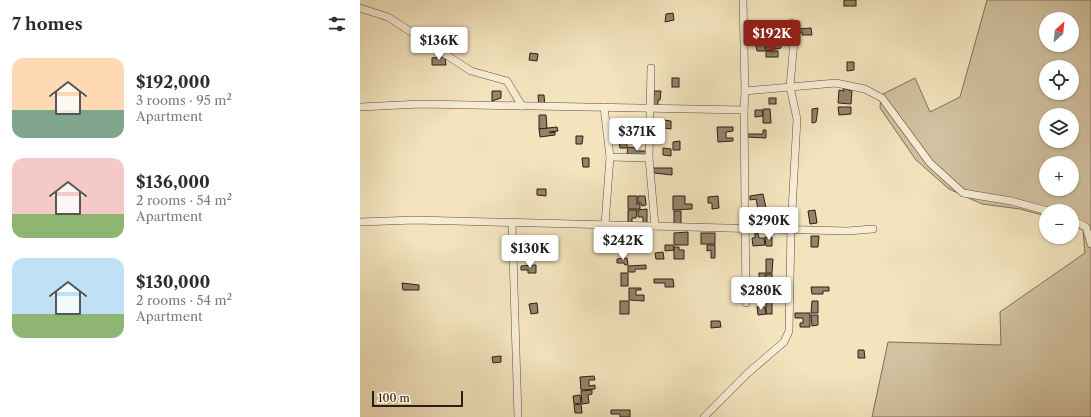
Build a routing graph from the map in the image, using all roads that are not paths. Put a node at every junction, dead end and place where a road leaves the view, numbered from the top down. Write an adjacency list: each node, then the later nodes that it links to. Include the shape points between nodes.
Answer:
1 (743, 0): 6 (street)
2 (360, 8): 7 (street, via 388,17 471,71 507,81)
3 (791, 23): 5 (street, via 795,29)
4 (650, 68): 10 (street)
5 (790, 87): 6 (street); 14 (street, via 836,83 865,89 882,98 930,163 963,193); 21 (street, via 797,119)
6 (745, 91): 11 (street)
7 (522, 106): 8 (street, via 421,104); 9 (street)
8 (360, 107)
9 (604, 107): 10 (street); 12 (street)
10 (650, 108): 11 (street); 13 (street)
11 (744, 110): 20 (street)
12 (610, 157): 13 (street); 17 (street)
13 (649, 158): 19 (street)
14 (1039, 209)
15 (360, 222): 16 (street)
16 (512, 222): 17 (street); 25 (street)
17 (605, 224): 19 (street)
18 (1079, 224): 23 (street, via 1086,227)
19 (655, 226): 20 (street)
20 (745, 227): 21 (street); 24 (street)
21 (791, 229): 22 (street); 26 (street, via 789,331 784,342 748,373)
22 (873, 230)
23 (1091, 244)
24 (746, 303)
25 (518, 417)
26 (704, 417)

